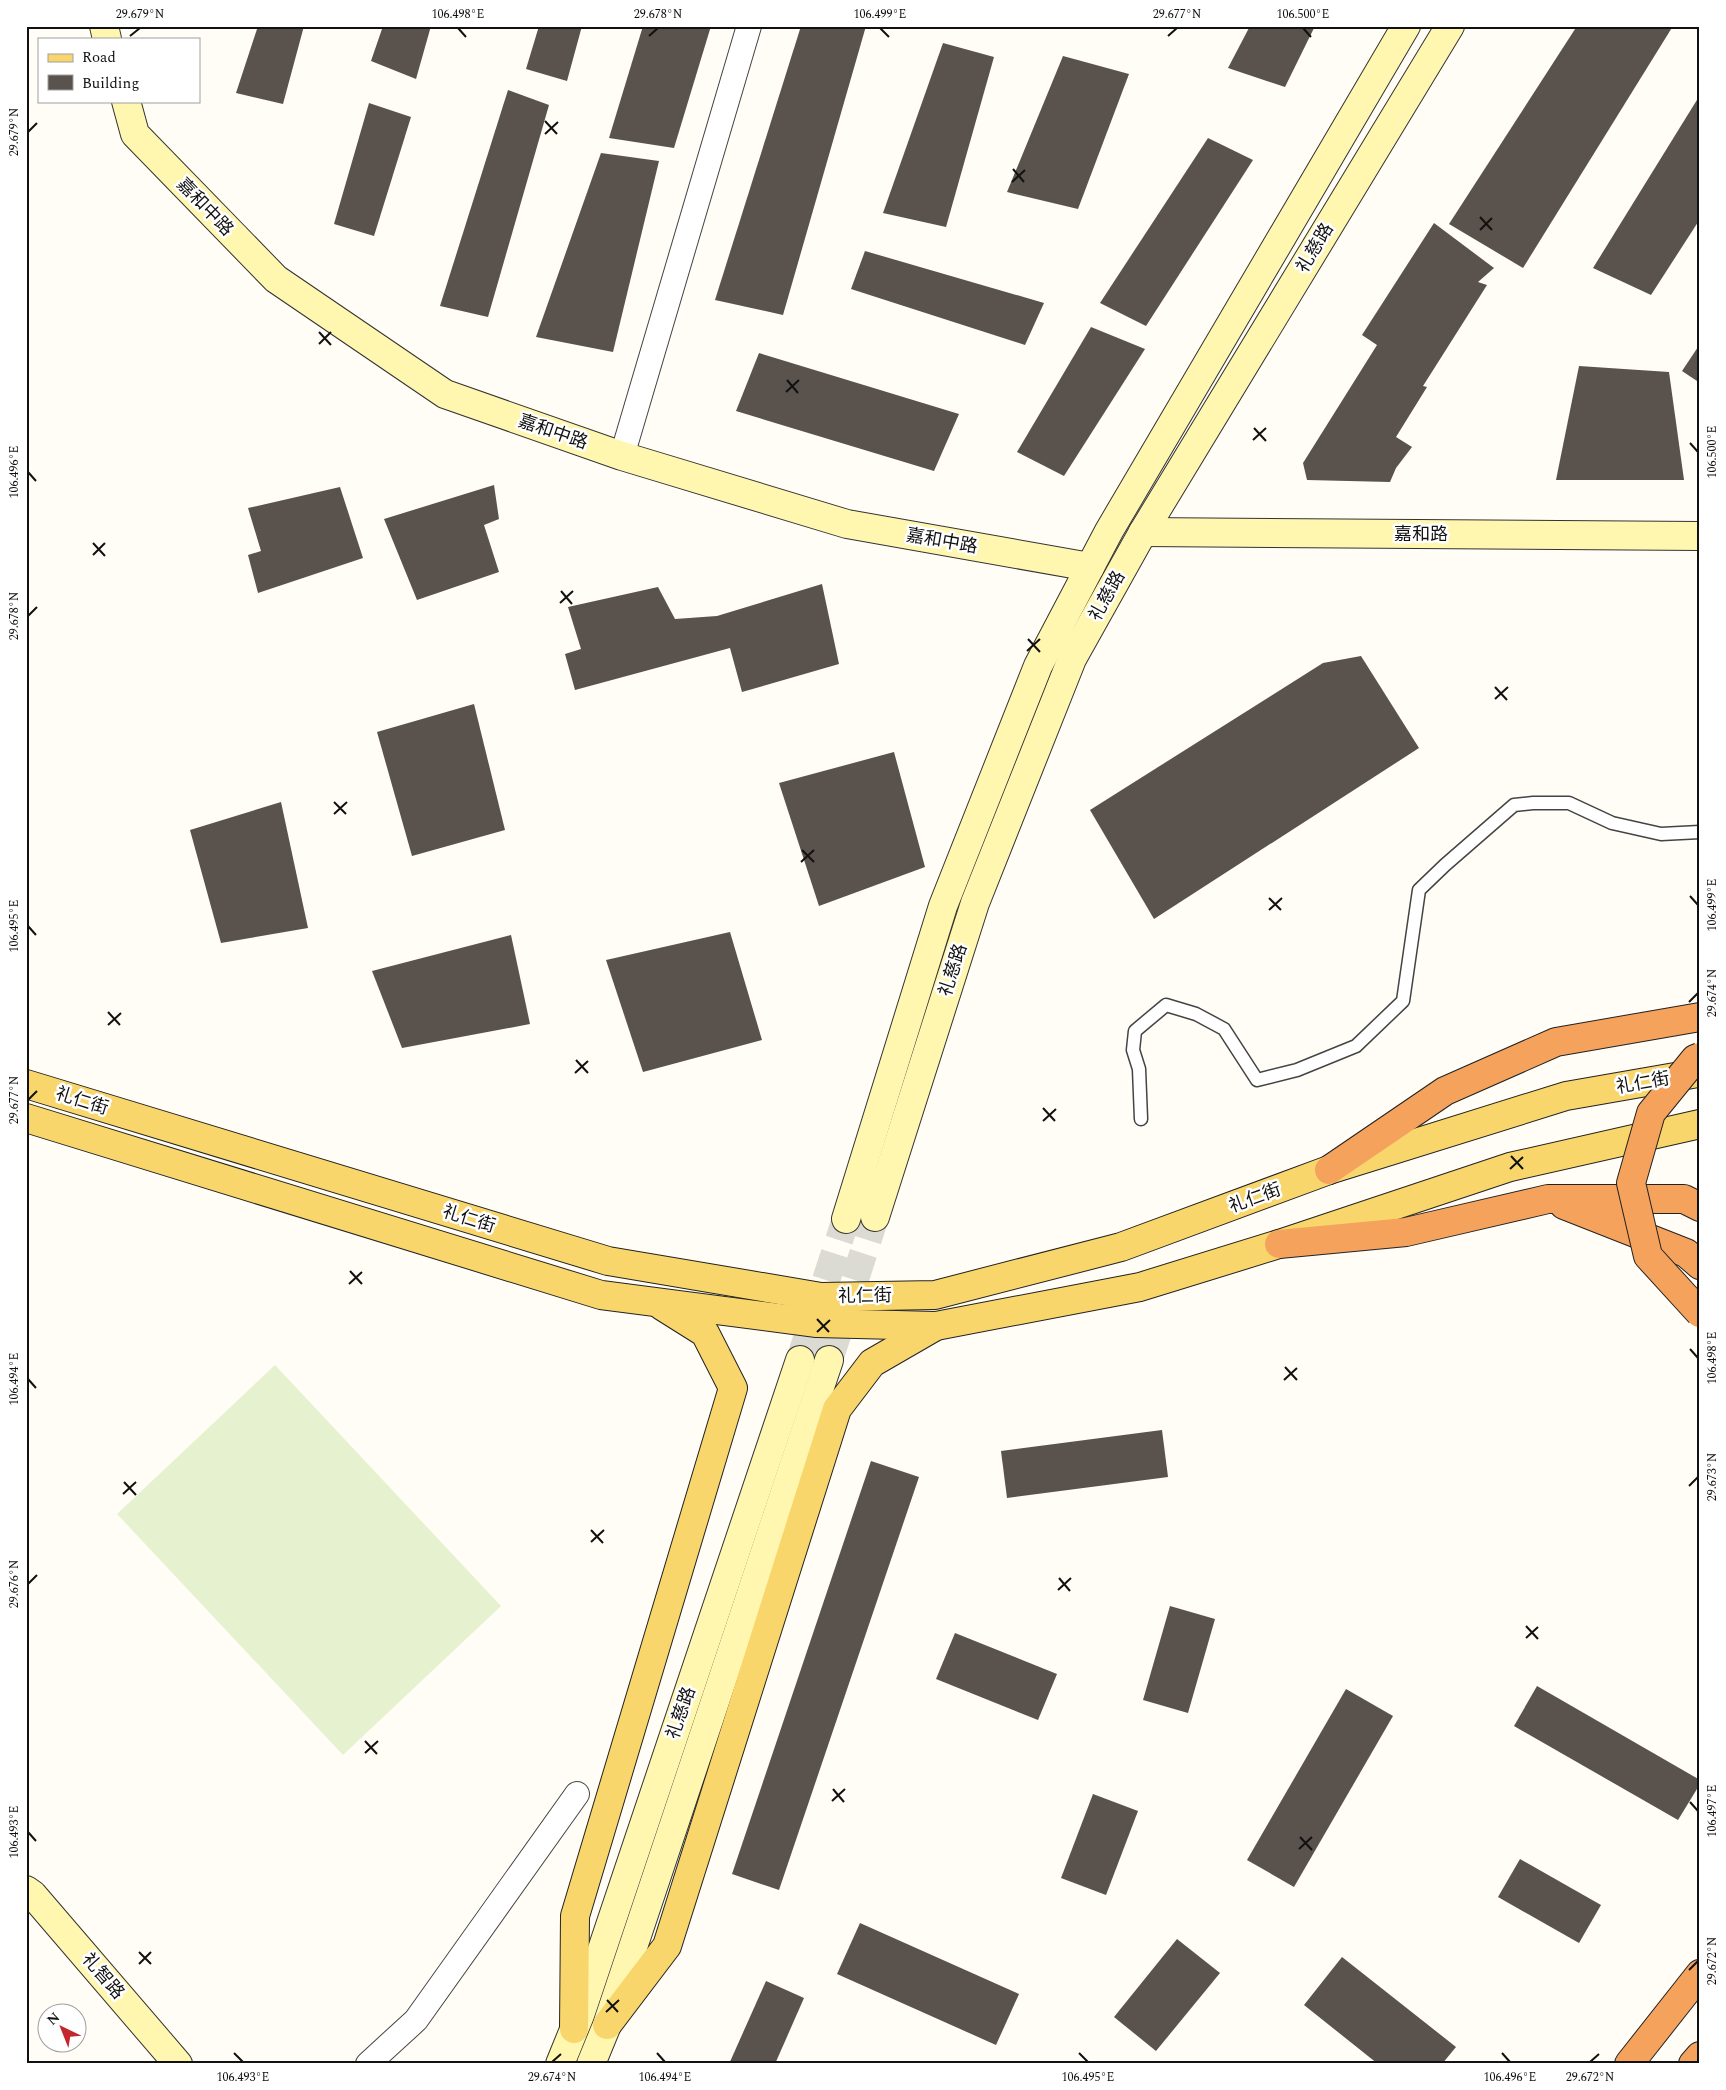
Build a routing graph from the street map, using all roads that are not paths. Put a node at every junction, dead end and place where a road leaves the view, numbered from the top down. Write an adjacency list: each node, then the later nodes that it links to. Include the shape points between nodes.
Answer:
1 (749, 26): 5 (street)
2 (1406, 26): 8 (main road, 礼慈路)
3 (1450, 26): 6 (main road, 礼慈路)
4 (126, 102): 5 (main road, 嘉和中路, via 135,134 276,280 444,394)
5 (622, 456): 8 (main road, 嘉和中路, via 847,524)
6 (1143, 532): 7 (main road, 嘉和路); 20 (main road, 礼慈路, via 1072,660 975,903)
7 (1700, 536)
8 (1090, 566): 21 (main road, 礼慈路, via 1038,666 943,906)
9 (1700, 832): 15 (lane, via 1661,834 1612,823 1569,803 1514,805 1419,890 1403,1001 1356,1046 1297,1070 1257,1080 1224,1029 1196,1014 1166,1005 1135,1032 1133,1050 1139,1069)
10 (1700, 1017): 17 (highway, via 1556,1042 1445,1091)
11 (1700, 1057): 25 (highway, bridge, via 1651,1113 1631,1183 1648,1256)
12 (1700, 1072): 17 (main road, 礼仁街, via 1566,1096)
13 (26, 1084): 17 (main road, 礼仁街, via 608,1261 821,1297 935,1295 1121,1247)
14 (26, 1118): 24 (main road, 礼仁街, via 601,1295)
15 (1141, 1119)
16 (1700, 1124): 22 (main road, 礼仁街, via 1510,1167)
17 (1329, 1170)
18 (1548, 1199): 19 (highway, via 1684,1199); 22 (highway, via 1406,1232); 23 (highway, via 1686,1253)
19 (1700, 1207)
20 (875, 1217)
21 (846, 1219)
22 (1279, 1244): 26 (main road, 礼仁街, via 1140,1286)
23 (1700, 1265)
24 (654, 1302): 26 (main road, 礼仁街, via 818,1323); 35 (main road, via 705,1333 733,1388 575,1916)
25 (1700, 1313)
26 (936, 1326): 34 (main road, via 872,1363 837,1409 667,1946)
27 (800, 1360): 35 (main road, 礼慈路)
28 (829, 1360): 34 (main road, 礼慈路)
29 (577, 1794): 38 (street, via 416,2020)
30 (26, 1890): 37 (main road, 礼智路)
31 (1700, 1959): 33 (highway)
32 (1700, 1974): 33 (highway)
33 (1662, 2023): 41 (highway)
34 (607, 2025): 40 (main road, 礼慈路)
35 (574, 2029): 39 (main road, 礼慈路)
36 (1700, 2056): 42 (highway)
37 (178, 2064)
38 (368, 2064)
39 (560, 2064)
40 (591, 2064)
41 (1629, 2064)
42 (1693, 2064)

